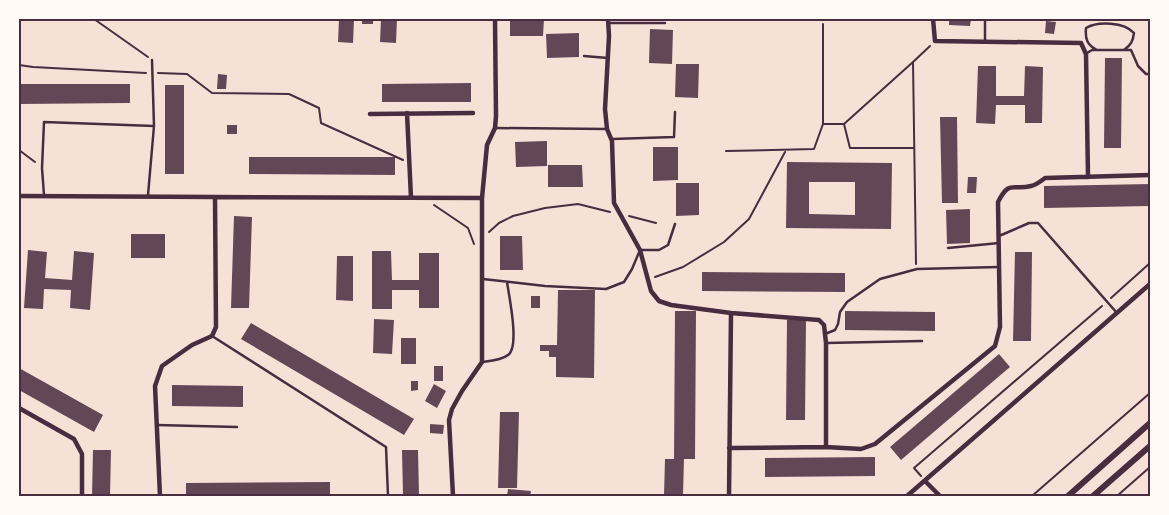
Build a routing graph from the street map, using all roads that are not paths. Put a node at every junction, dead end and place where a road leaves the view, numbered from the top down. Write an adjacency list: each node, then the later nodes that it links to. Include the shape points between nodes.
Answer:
1 (495, 19): 19 (street)
2 (933, 19): 6 (street, via 935,41)
3 (985, 19): 6 (lane)
4 (608, 21): 5 (lane); 11 (street)
5 (665, 22)
6 (985, 43): 9 (street, via 1081,43)
7 (1097, 50): 8 (lane); 8 (lane, via 1086,42 1086,28 1092,24 1129,27 1134,33 1133,39); 9 (lane)
8 (1124, 50): 13 (lane, via 1131,50 1138,66)
9 (1086, 54): 23 (street)
10 (584, 56): 11 (lane)
11 (608, 58): 20 (street)
12 (152, 60): 18 (lane)
13 (1150, 74)
14 (675, 112): 21 (lane, via 674,137)
15 (407, 113): 16 (street); 17 (street); 28 (street)
16 (473, 113)
17 (370, 114)
18 (154, 126): 24 (lane, via 44,122); 25 (lane)
19 (495, 128): 20 (lane); 29 (street, via 487,145)
20 (607, 129): 21 (street)
21 (612, 139): 34 (street, via 614,203)
22 (1150, 175): 23 (street)
23 (1088, 177): 31 (street, via 1045,178 1032,186 1012,186 998,202)
24 (44, 195): 25 (street); 26 (street)
25 (148, 195): 27 (street)
26 (19, 196)
27 (216, 197): 28 (street); 42 (street, via 216,327)
28 (411, 198): 29 (street)
29 (482, 198): 36 (street)
30 (675, 224): 34 (lane, via 668,245 659,250)
31 (998, 236): 32 (street); 40 (lane, via 1029,223 1038,223)
32 (999, 243): 33 (lane); 35 (street)
33 (948, 248)
34 (640, 250): 37 (lane, via 624,282 606,289); 39 (street, via 651,291 659,301)
35 (999, 267): 41 (lane, via 916,269 880,279 847,302 835,330); 51 (street, via 1000,327 995,346 876,444 861,449)
36 (483, 279): 37 (lane); 45 (street)
37 (507, 282): 45 (lane, via 514,340 512,350 508,355)
38 (1150, 284): 40 (street)
39 (730, 313): 41 (street, via 819,320 824,325); 52 (street)
40 (1117, 313): 53 (street)
41 (825, 334): 44 (street)
42 (212, 336): 48 (street, via 192,345 162,366 155,386); 56 (lane, via 386,447)
43 (922, 341): 44 (lane)
44 (826, 343): 51 (street)
45 (482, 362): 57 (street, via 462,391 449,420)
46 (19, 408): 54 (street, via 74,439 82,454)
47 (1150, 423): 61 (main road)
48 (157, 425): 49 (lane); 55 (street)
49 (237, 427)
50 (1150, 446): 62 (main road)
51 (826, 447): 52 (street)
52 (729, 448): 58 (street)
53 (925, 481): 59 (street); 60 (street)
54 (82, 496)
55 (160, 496)
56 (388, 496)
57 (453, 496)
58 (729, 496)
59 (907, 496)
60 (940, 496)
61 (1068, 496)
62 (1094, 496)

